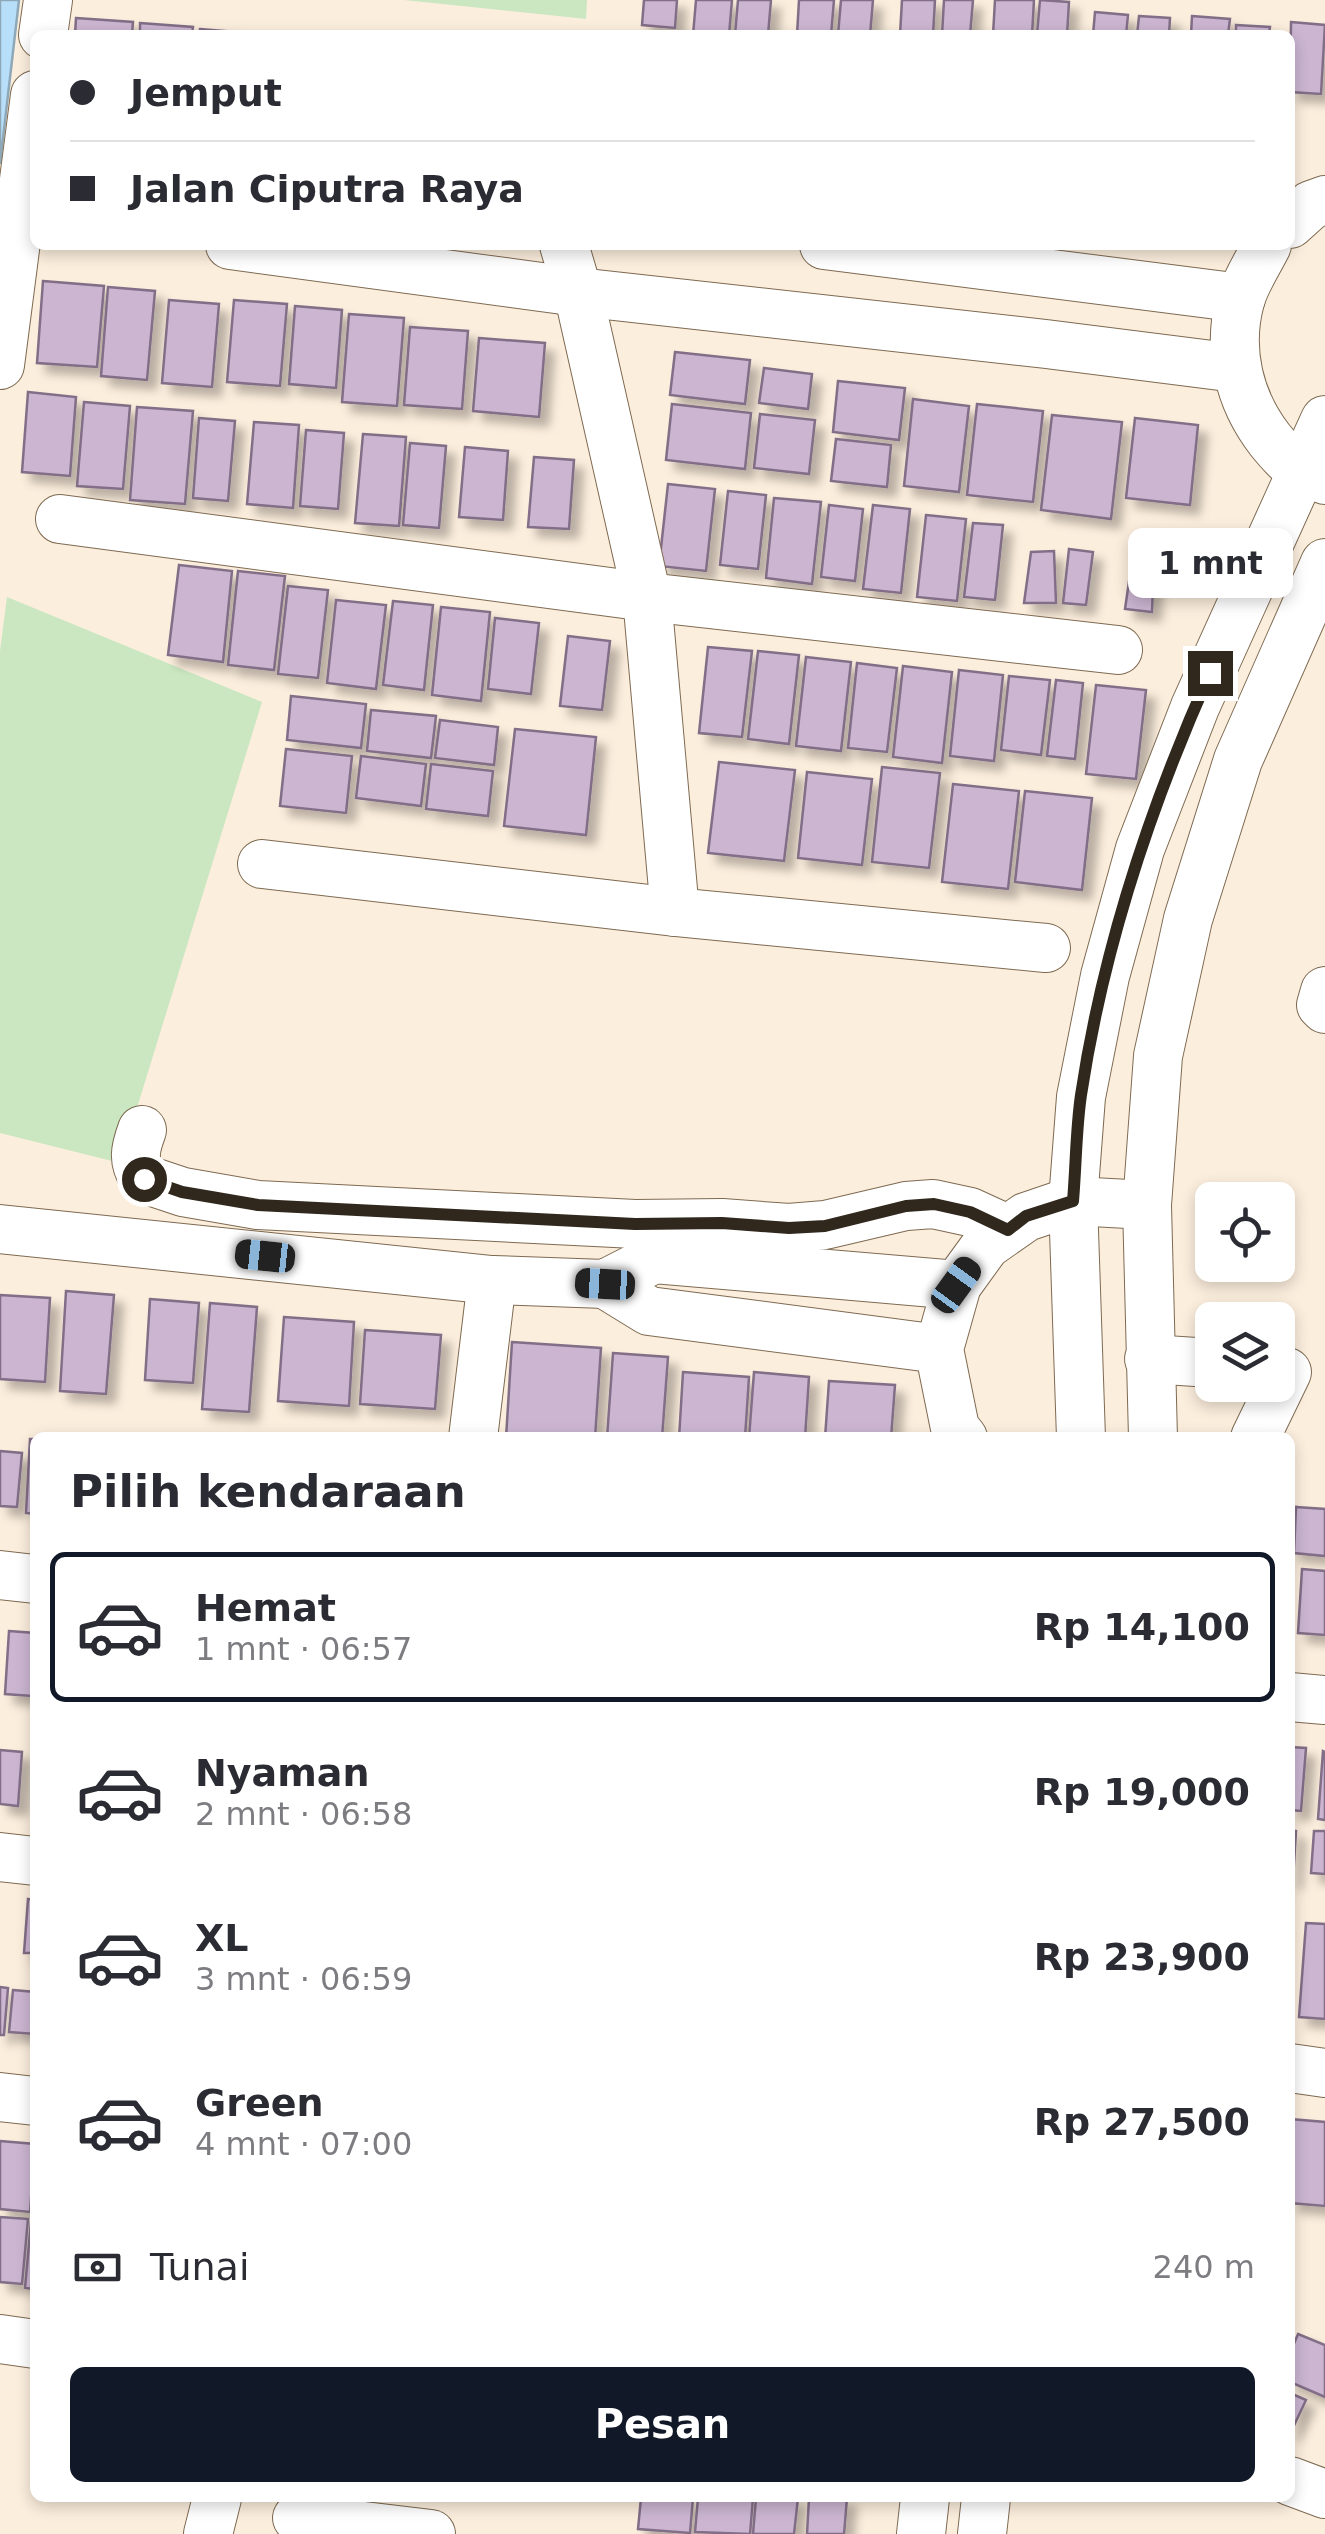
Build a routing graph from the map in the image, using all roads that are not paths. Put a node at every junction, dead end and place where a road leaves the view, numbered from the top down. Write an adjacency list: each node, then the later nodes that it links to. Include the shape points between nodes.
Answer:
1 (48, 0): 2 (street)
2 (44, 30)
3 (30, 134): 12 (street)
4 (1325, 200): 5 (street)
5 (1295, 220)
6 (267, 250): 10 (street)
7 (565, 250): 10 (street)
8 (863, 250): 11 (street)
9 (1264, 250): 11 (street)
10 (578, 292): 13 (street); 18 (street)
11 (1240, 298): 13 (street)
12 (0, 365)
13 (1236, 368): 15 (street, via 1259,426 1278,450)
14 (1325, 420): 15 (street)
15 (1313, 475): 26 (street, via 1195,707 1140,848 1081,1097)
16 (60, 518): 18 (street)
17 (1325, 563): 27 (street, via 1238,760 1188,919 1158,1056)
18 (647, 597): 19 (street); 21 (street)
19 (1118, 650)
20 (262, 864): 21 (street)
21 (675, 912): 22 (street)
22 (1046, 948)
23 (1325, 991): 24 (street)
24 (1325, 1009)
25 (142, 1130): 29 (street, via 135,1162 144,1179 258,1205 789,1228 934,1204)
26 (1073, 1201): 27 (street); 29 (street, via 1026,1216); 39 (street)
27 (1148, 1205): 34 (street)
28 (0, 1229): 30 (street)
29 (1008, 1230): 32 (street, via 986,1245)
30 (492, 1280): 31 (street); 37 (street)
31 (605, 1284): 32 (street, via 654,1259); 33 (street, via 649,1312)
32 (956, 1285): 33 (street)
33 (939, 1350): 38 (street)
34 (1150, 1359): 35 (street); 40 (street)
35 (1195, 1362)
36 (1297, 1376): 41 (street)
37 (473, 1432)
38 (958, 1432)
39 (1081, 1432)
40 (1153, 1432)
41 (1259, 1432)
42 (0, 1575): 43 (street)
43 (30, 1578)
44 (1295, 1697): 45 (street)
45 (1325, 1700)
46 (0, 1856): 47 (street)
47 (30, 1860)
48 (1295, 2069): 49 (street)
49 (1325, 2073)
50 (0, 2097): 51 (street)
51 (30, 2100)
52 (0, 2339): 53 (street)
53 (30, 2343)
54 (1295, 2483): 55 (street)
55 (1325, 2494)
56 (216, 2502): 60 (street)
57 (925, 2502): 62 (street)
58 (986, 2502): 63 (street)
59 (297, 2516): 61 (street)
60 (208, 2534)
61 (431, 2534)
62 (921, 2534)
63 (982, 2534)

